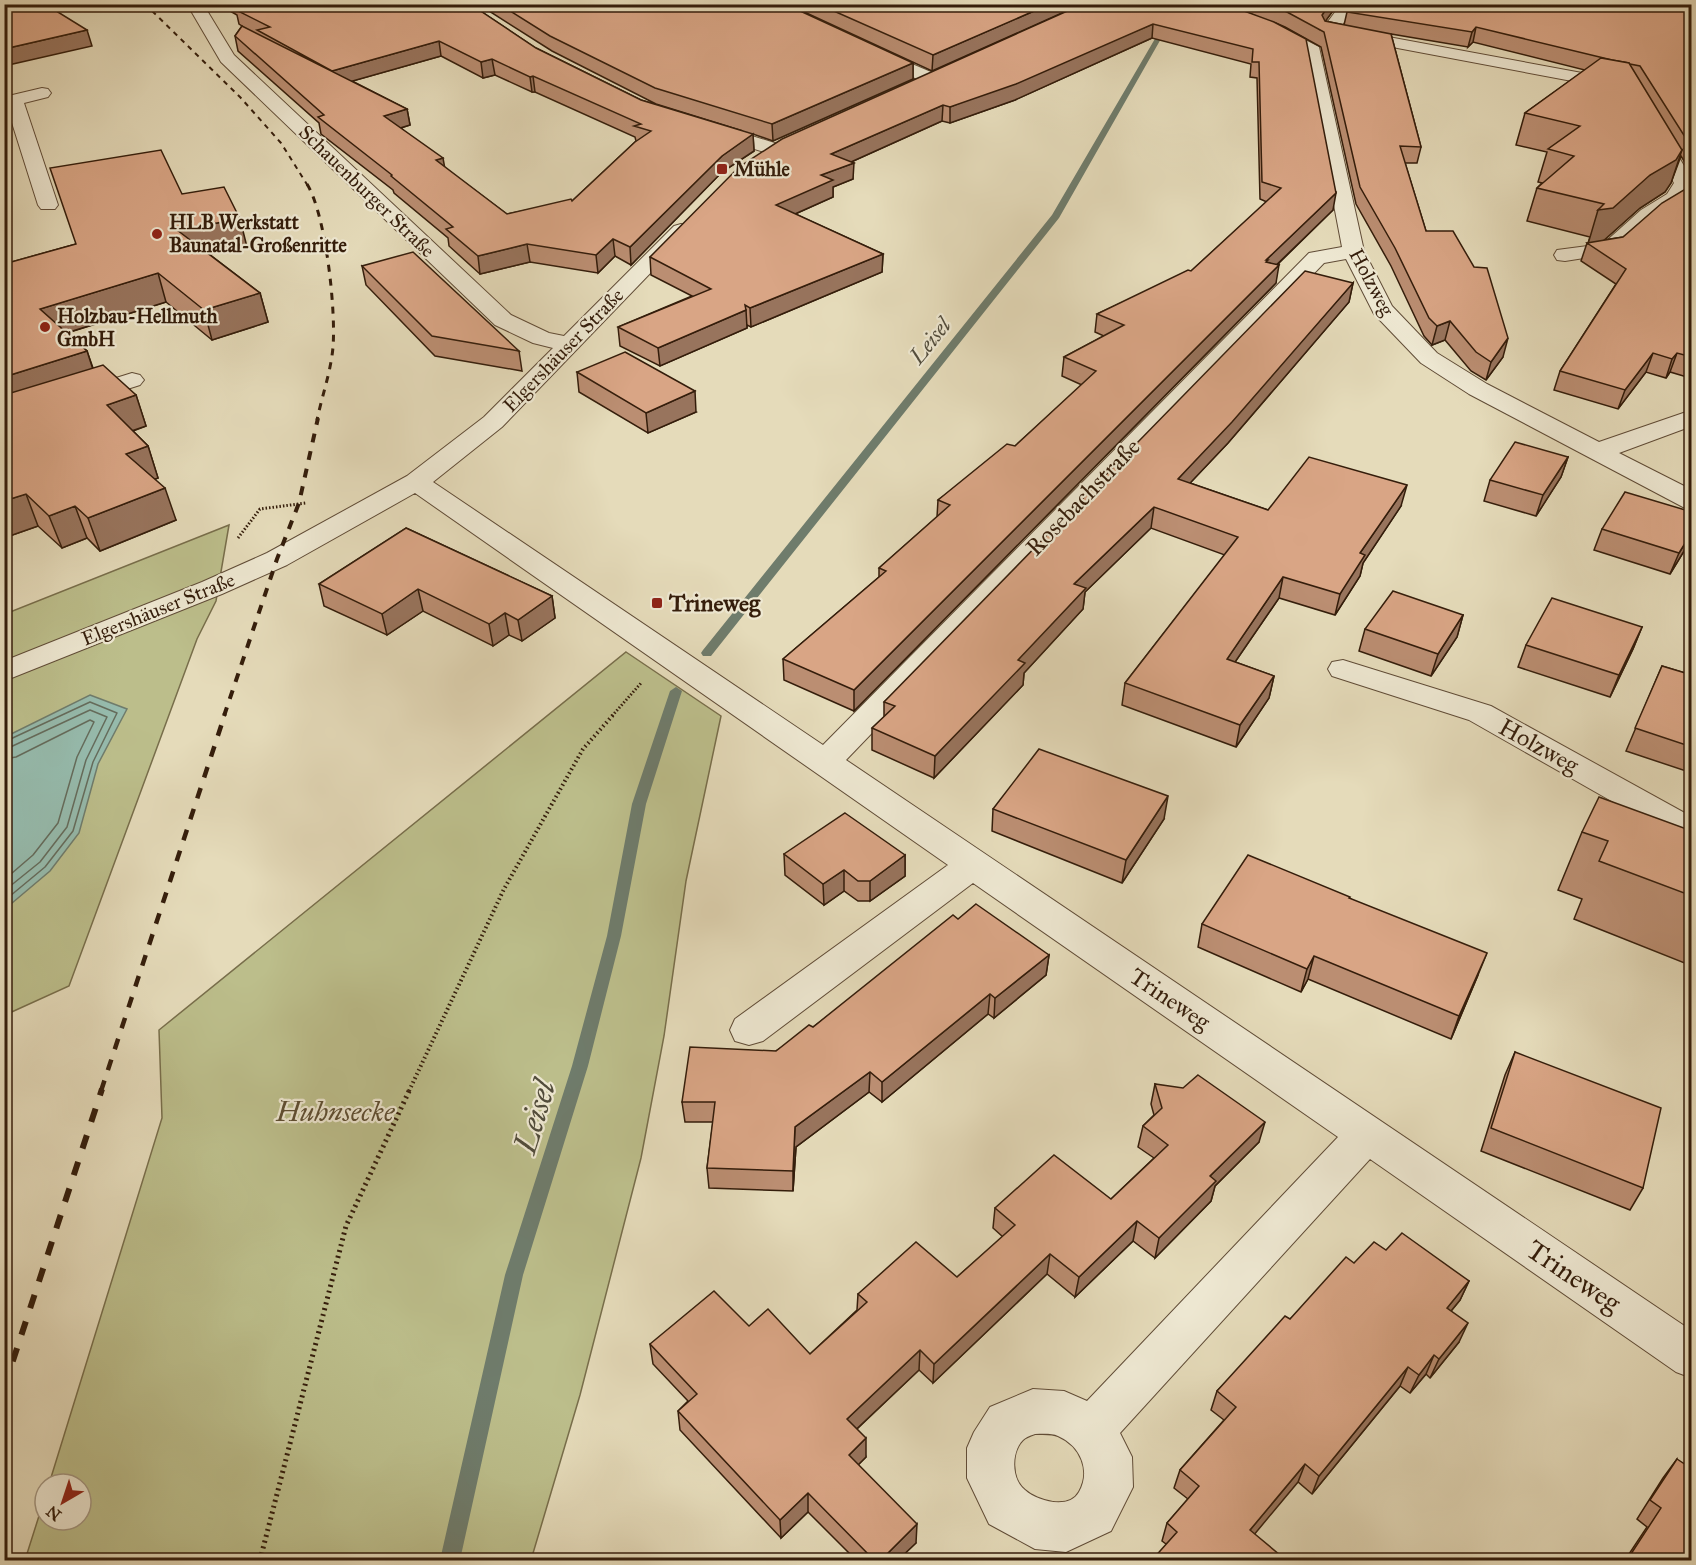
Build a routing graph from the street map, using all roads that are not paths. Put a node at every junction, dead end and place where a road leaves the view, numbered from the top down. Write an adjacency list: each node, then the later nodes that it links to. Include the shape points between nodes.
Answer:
1 (195, 4): 22 (street, Schauenburger Straße, via 227,58 503,320 541,338)
2 (1203, 4): 5 (street, Holzweg)
3 (1350, 4): 4 (street)
4 (1329, 31): 5 (street); 11 (street, via 1627,87)
5 (1278, 32): 20 (street, Holzweg, via 1313,51)
6 (859, 46): 8 (street)
7 (953, 69): 8 (street)
8 (932, 78): 9 (street)
9 (912, 88)
10 (42, 93): 12 (street)
11 (1632, 95)
12 (9, 101): 18 (street)
13 (1646, 118): 21 (street, via 1684,183 1675,198 1648,214 1609,249)
14 (694, 124): 16 (street)
15 (796, 140): 16 (street)
16 (774, 149): 17 (street)
17 (757, 161)
18 (48, 205)
19 (690, 220): 22 (street, Elgershäuser Straße)
20 (1353, 251): 26 (street, Holzweg, via 1382,309 1429,358 1478,389); 31 (street, Rosebachstraße, via 1317,258)
21 (1565, 255)
22 (567, 344): 27 (street, Elgershäuser Straße, via 493,422)
23 (132, 380): 25 (street)
24 (1692, 417): 26 (street)
25 (4, 420)
26 (1597, 452): 28 (street, Holzweg)
27 (416, 482): 30 (street, Elgershäuser Straße, via 266,564); 31 (street, Trineweg)
28 (1692, 501)
29 (1343, 669): 32 (street, Holzweg, via 1480,713)
30 (4, 672)
31 (824, 763): 33 (street, Trineweg)
32 (1692, 832)
33 (973, 865): 34 (street); 35 (street, Trineweg)
34 (749, 1030)
35 (1367, 1134): 36 (street, Trineweg); 37 (street)
36 (1692, 1357)
37 (1091, 1430)

